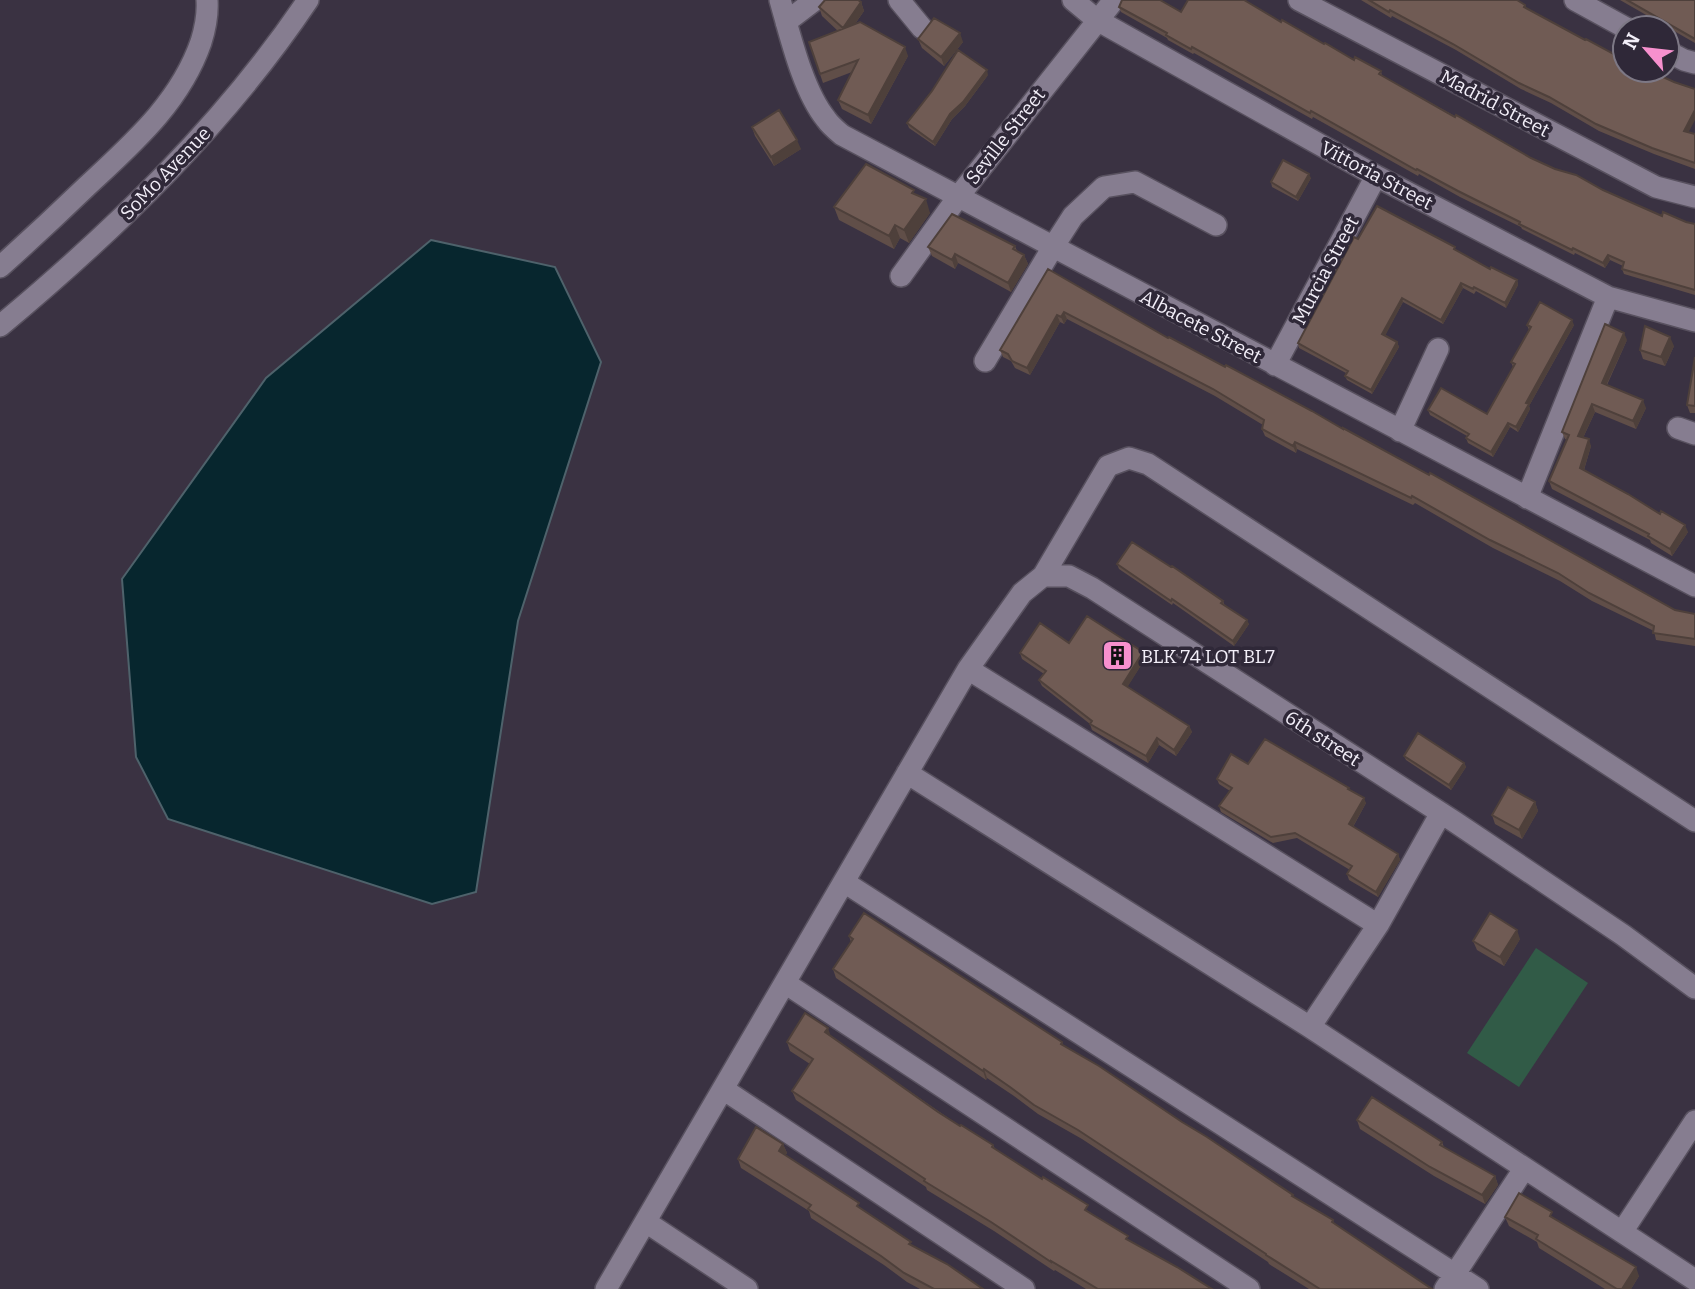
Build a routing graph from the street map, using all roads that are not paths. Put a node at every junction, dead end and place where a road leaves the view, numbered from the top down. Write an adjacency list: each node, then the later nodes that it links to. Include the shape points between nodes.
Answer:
1 (207, 0): 19 (street, via 197,51 181,86 151,124)
2 (308, 0): 23 (street, SoMo Avenue, via 254,75 185,154 79,258)
3 (780, 0): 12 (street, Albacete Street)
4 (815, 0): 12 (street)
5 (899, 0): 13 (street)
6 (1073, 0): 10 (street, Vittoria Street)
7 (1114, 0): 10 (street, Seville Street)
8 (1299, 0): 16 (street, Madrid Street, via 1656,187)
9 (1575, 0): 11 (street)
10 (1097, 20): 14 (street, Vittoria Street); 15 (street, Seville Street)
11 (1611, 20)
12 (786, 22): 15 (street, Albacete Street, via 806,83 826,120 850,140)
13 (922, 28)
14 (1376, 176): 21 (street, Vittoria Street); 26 (street, Murcia Street)
15 (958, 197): 18 (street, Albacete Street); 20 (street, Seville Street)
16 (1695, 197)
17 (1216, 225): 18 (street, via 1135,182 1104,187 1073,216)
18 (1053, 247): 25 (street); 26 (street, Albacete Street)
19 (0, 267)
20 (901, 276)
21 (1608, 298): 22 (street, Vittoria Street); 28 (street)
22 (1695, 321)
23 (0, 326)
24 (1438, 349): 27 (street)
25 (985, 362)
26 (1275, 365): 27 (street, Albacete Street)
27 (1400, 431): 28 (street, Albacete Street)
28 (1527, 498): 30 (street, Albacete Street)
29 (1043, 576): 31 (street, via 1022,593); 33 (street, 6th street, via 1069,576 1092,589); 34 (street, via 1108,466 1129,458 1148,464)
30 (1695, 586)
31 (968, 669): 32 (street); 36 (street)
32 (907, 773): 35 (street); 39 (street)
33 (1441, 813): 36 (street); 38 (street, 6th street)
34 (1695, 821)
35 (844, 881): 37 (street); 46 (street)
36 (1378, 925): 39 (street)
37 (785, 983): 40 (street); 50 (street)
38 (1695, 988)
39 (1310, 1027): 42 (street)
40 (723, 1089): 43 (street); 49 (street)
41 (1692, 1131): 44 (street)
42 (1524, 1169): 44 (street); 46 (street)
43 (646, 1222): 47 (street); 48 (street)
44 (1622, 1232): 45 (street)
45 (1695, 1280)
46 (1450, 1282): 51 (street)
47 (606, 1289)
48 (747, 1289)
49 (1024, 1289)
50 (1249, 1289)
51 (1478, 1289)

